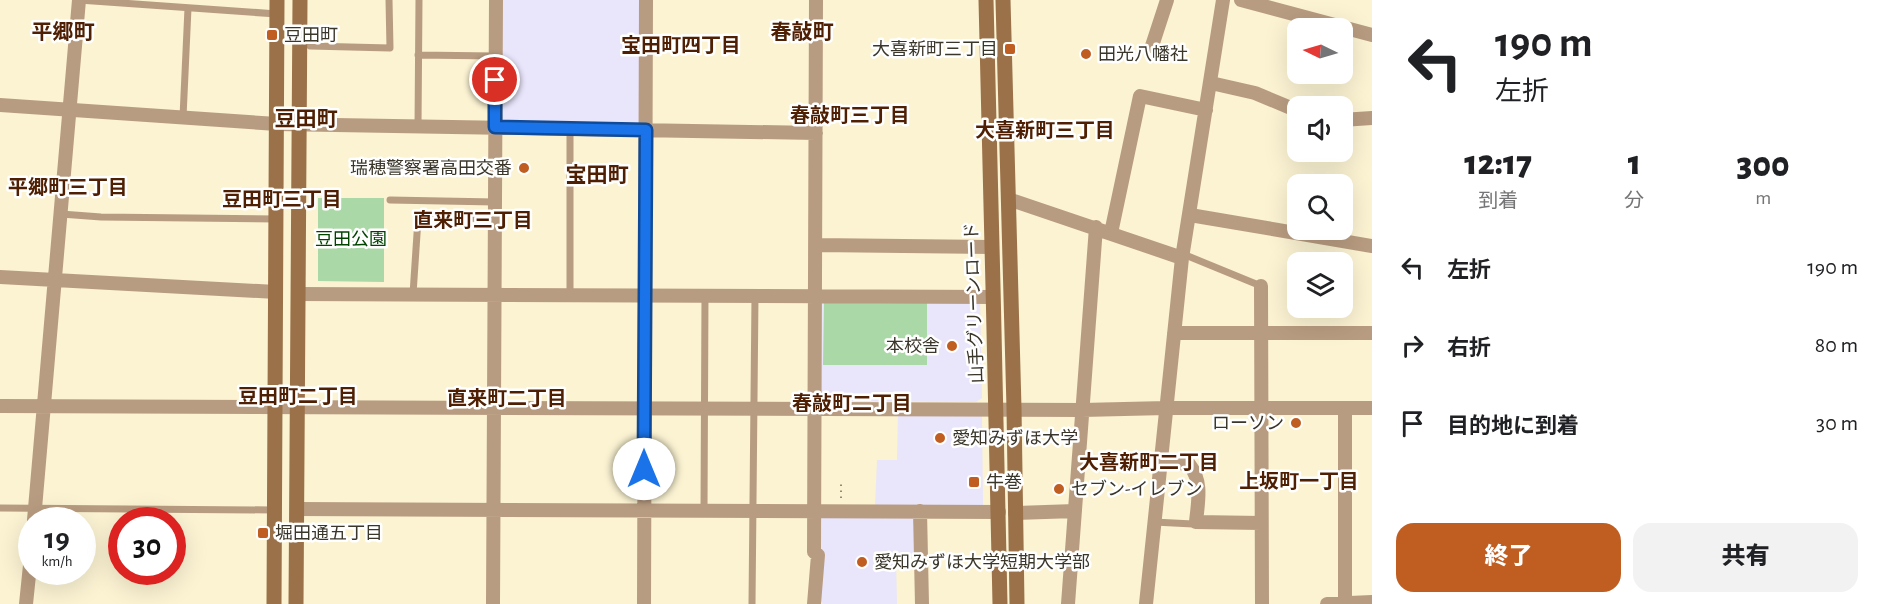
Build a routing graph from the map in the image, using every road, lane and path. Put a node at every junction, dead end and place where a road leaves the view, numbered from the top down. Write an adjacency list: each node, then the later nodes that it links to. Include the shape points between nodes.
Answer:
1 (78, 0): 14 (lane); 23 (street)
2 (300, 0): 29 (street)
3 (389, 0): 16 (lane, via 390,48)
4 (419, 0): 18 (lane)
5 (496, 0): 19 (street)
6 (646, 0): 33 (street)
7 (816, 0): 34 (street)
8 (986, 0): 46 (street, 山手グリーンロード)
9 (1003, 0): 35 (street, 山手グリーンロード)
10 (1167, 0): 17 (street)
11 (1223, 0): 20 (street)
12 (1241, 0): 15 (street)
13 (277, 7): 14 (lane); 28 (street)
14 (188, 8): 25 (lane)
15 (1372, 35)
16 (310, 46)
17 (1152, 46)
18 (418, 55): 19 (lane); 30 (lane)
19 (495, 56): 31 (street)
20 (1211, 83): 22 (street, via 1255,93); 24 (street)
21 (0, 105): 23 (street)
22 (1287, 106)
23 (70, 110): 25 (street); 38 (street)
24 (1206, 110): 39 (street); 43 (street, via 1140,96)
25 (183, 117): 28 (street)
26 (1372, 118): 27 (street)
27 (1353, 119)
28 (277, 124): 29 (street); 41 (street)
29 (299, 124): 30 (street); 52 (street)
30 (418, 126): 31 (street)
31 (495, 127): 32 (street); 37 (street)
32 (570, 128): 33 (street); 55 (lane)
33 (646, 130): 34 (street); 56 (street)
34 (816, 133): 44 (street)
35 (1008, 199): 42 (street); 74 (street, 山手グリーンロード)
36 (390, 200): 37 (lane)
37 (495, 202): 40 (street)
38 (61, 214): 41 (lane); 49 (street)
39 (1190, 215): 45 (street); 47 (street)
40 (495, 218): 53 (lane, via 418,219); 54 (street)
41 (277, 219): 51 (street)
42 (1095, 227): 43 (street); 79 (street)
43 (1111, 233): 47 (street)
44 (816, 245): 46 (street); 59 (street)
45 (1372, 246)
46 (991, 247): 60 (street, 山手グリーンロード)
47 (1182, 256): 50 (lane); 61 (street)
48 (0, 277): 49 (street)
49 (55, 281): 51 (street); 65 (street)
50 (1261, 286): 62 (street)
51 (276, 292): 66 (street)
52 (299, 294): 53 (street); 67 (street)
53 (413, 294): 54 (street)
54 (494, 294): 55 (street); 68 (street)
55 (570, 295): 56 (street)
56 (645, 295): 57 (street); 69 (street)
57 (705, 295): 58 (street); 70 (lane)
58 (755, 296): 59 (street); 71 (lane)
59 (815, 296): 60 (street); 72 (street)
60 (993, 297): 73 (street, 山手グリーンロード)
61 (1174, 333): 62 (street); 75 (street)
62 (1260, 333): 63 (street); 76 (street)
63 (1372, 333)
64 (0, 406): 65 (street)
65 (44, 406): 66 (street); 83 (street)
66 (275, 407): 67 (street); 86 (street)
67 (297, 408): 68 (street); 84 (street)
68 (494, 408): 69 (street); 85 (street)
69 (644, 408): 70 (street); 87 (street)
70 (704, 408): 71 (street); 88 (lane)
71 (755, 408): 72 (street); 89 (lane)
72 (815, 408): 73 (street); 90 (street)
73 (998, 408): 74 (street); 95 (street, 山手グリーンロード)
74 (1014, 408): 79 (street); 97 (street, 山手グリーンロード)
75 (1166, 408): 76 (street); 79 (street); 80 (street)
76 (1261, 408): 77 (street); 100 (street)
77 (1344, 408): 78 (street); 103 (street)
78 (1372, 408)
79 (1082, 410): 94 (street)
80 (1160, 461): 98 (street); 99 (street, via 1189,464 1195,471 1199,484)
81 (841, 483): 91 (path)
82 (0, 507): 92 (lane)
83 (35, 507)
84 (297, 509): 85 (street); 106 (street)
85 (493, 509): 87 (street); 107 (street)
86 (276, 510): 96 (lane); 105 (street)
87 (644, 510): 88 (street); 108 (street)
88 (704, 510): 89 (street)
89 (754, 510): 90 (street); 109 (lane)
90 (815, 510): 91 (street); 110 (street, via 814,552 818,555)
91 (841, 510): 93 (street)
92 (18, 511)
93 (920, 511): 95 (street); 111 (street)
94 (1075, 511): 97 (street); 114 (street)
95 (999, 512): 112 (street, 山手グリーンロード)
96 (96, 513)
97 (1016, 513): 113 (street, 山手グリーンロード)
98 (1154, 522): 99 (lane); 115 (street)
99 (1196, 522): 100 (street)
100 (1261, 523): 116 (street)
101 (28, 585): 104 (street)
102 (1372, 602): 103 (street)
103 (1345, 603): 117 (street)
104 (26, 604)
105 (274, 604)
106 (296, 604)
107 (493, 604)
108 (644, 604)
109 (752, 604)
110 (814, 604)
111 (922, 604)
112 (1000, 604)
113 (1017, 604)
114 (1068, 604)
115 (1146, 604)
116 (1262, 604)
117 (1327, 604)

